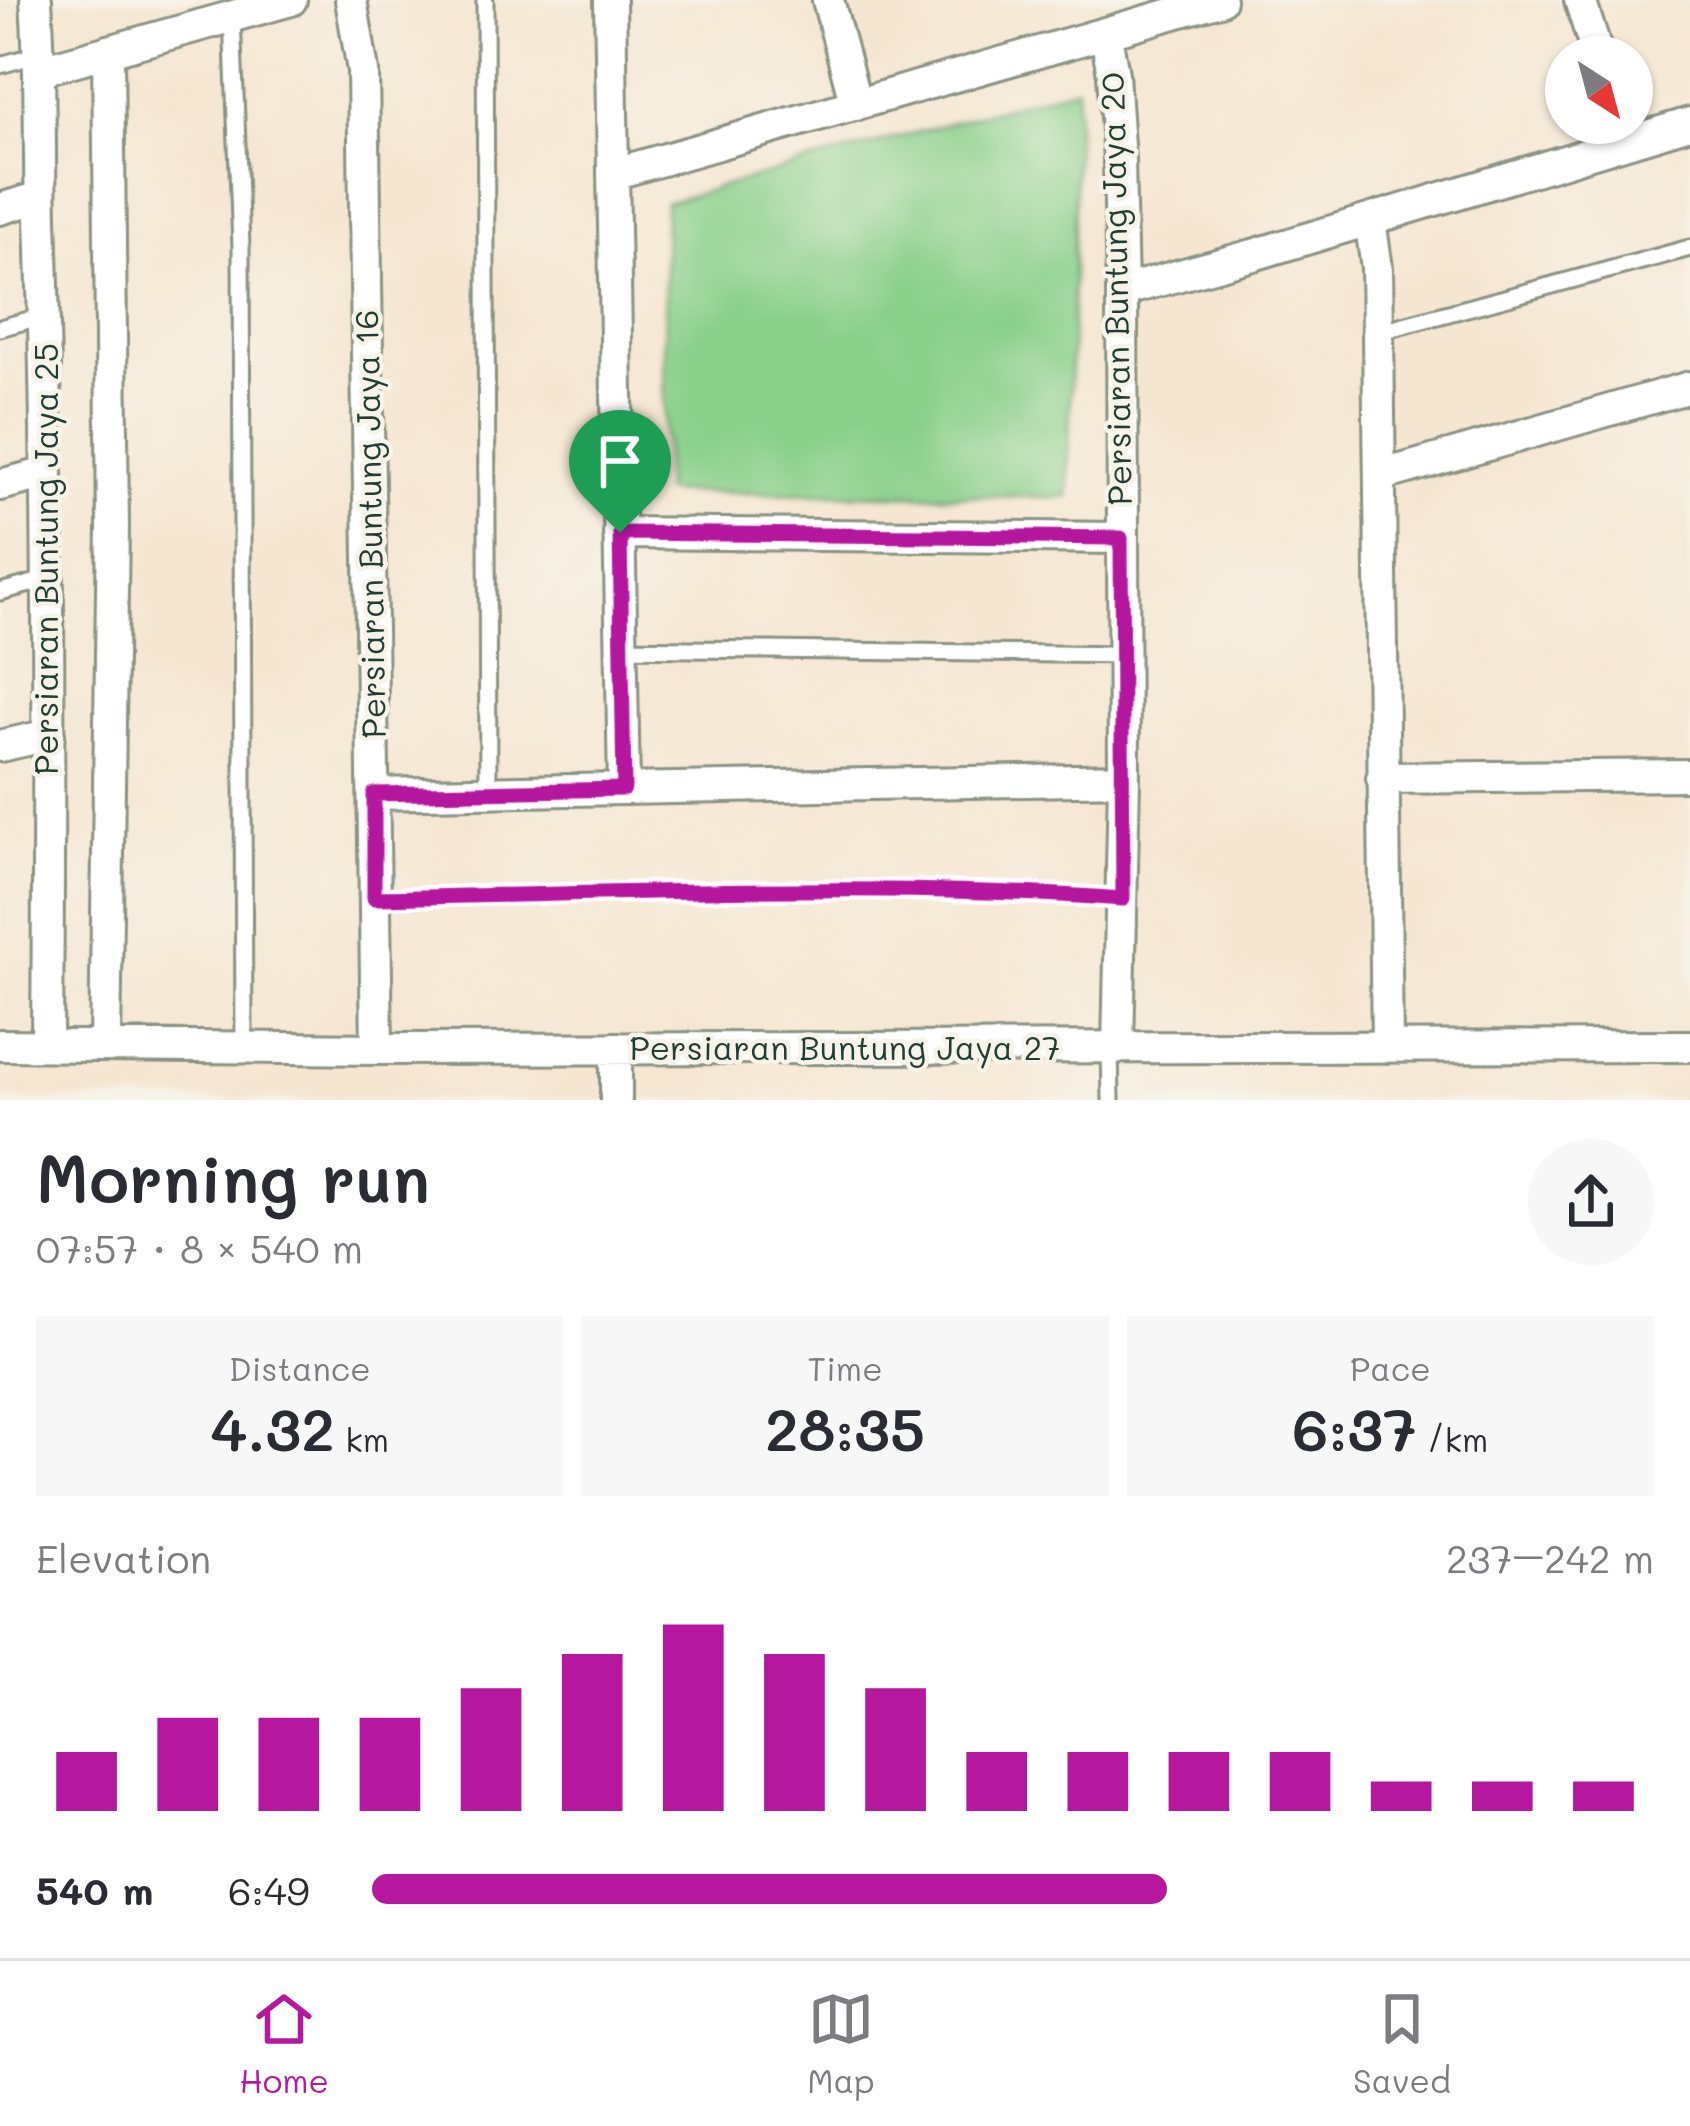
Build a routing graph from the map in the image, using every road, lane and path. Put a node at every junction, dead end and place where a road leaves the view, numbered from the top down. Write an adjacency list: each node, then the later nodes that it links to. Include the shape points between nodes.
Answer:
1 (36, 0): 13 (street, Persiaran Buntung Jaya 25)
2 (291, 0): 9 (street)
3 (351, 0): 45 (street, Persiaran Buntung Jaya 16, via 363,71)
4 (485, 0): 44 (lane)
5 (610, 0): 19 (street)
6 (828, 0): 15 (street)
7 (1220, 0): 10 (street)
8 (1580, 0): 11 (street)
9 (232, 16): 12 (street); 53 (lane, via 241,271)
10 (1106, 34): 15 (street); 24 (street, Persiaran Buntung Jaya 20)
11 (1591, 36)
12 (108, 51): 13 (street); 50 (street, via 113,527)
13 (40, 62): 14 (lane); 20 (street, Persiaran Buntung Jaya 25)
14 (0, 65)
15 (856, 105): 19 (street)
16 (1690, 123): 17 (street)
17 (1653, 128)
18 (1587, 144): 22 (street)
19 (613, 174): 32 (street)
20 (40, 197): 21 (street); 25 (street, Persiaran Buntung Jaya 25)
21 (0, 209)
22 (1370, 220): 24 (street); 27 (street)
23 (1690, 248): 27 (lane)
24 (1122, 291): 33 (street, Persiaran Buntung Jaya 20)
25 (44, 316): 26 (lane); 29 (street, Persiaran Buntung Jaya 25)
26 (0, 328)
27 (1378, 332): 30 (street)
28 (1690, 387): 30 (street)
29 (47, 473): 31 (street); 34 (street, Persiaran Buntung Jaya 25)
30 (1380, 476): 42 (street)
31 (0, 485)
32 (620, 533): 33 (street); 36 (street)
33 (1121, 538): 37 (street, Persiaran Buntung Jaya 20)
34 (49, 579): 35 (lane); 38 (street, Persiaran Buntung Jaya 25)
35 (0, 592)
36 (622, 648): 37 (lane); 43 (street)
37 (1123, 655): 41 (street, Persiaran Buntung Jaya 20)
38 (49, 735): 39 (street); 49 (street, Persiaran Buntung Jaya 25)
39 (0, 746)
40 (1690, 776): 42 (street)
41 (1124, 778): 43 (street); 47 (street, Persiaran Buntung Jaya 20)
42 (1382, 778): 52 (street)
43 (624, 789): 44 (street)
44 (488, 792): 45 (street)
45 (374, 794): 46 (street, Persiaran Buntung Jaya 16)
46 (374, 898): 47 (lane, via 881,890); 56 (street, Persiaran Buntung Jaya 16)
47 (1123, 899): 55 (street, Persiaran Buntung Jaya 20)
48 (0, 1046): 49 (street, Persiaran Buntung Jaya 27)
49 (47, 1046): 50 (street, Persiaran Buntung Jaya 27)
50 (105, 1046): 53 (street, Persiaran Buntung Jaya 27)
51 (1690, 1046): 52 (street, Persiaran Buntung Jaya 27)
52 (1387, 1047): 55 (street, Persiaran Buntung Jaya 27)
53 (244, 1048): 56 (street, Persiaran Buntung Jaya 27)
54 (616, 1048): 55 (street, Persiaran Buntung Jaya 27); 56 (street, Persiaran Buntung Jaya 27); 57 (street)
55 (1114, 1048): 58 (lane, Persiaran Buntung Jaya 20)
56 (377, 1049)
57 (616, 1100)
58 (1111, 1100)

